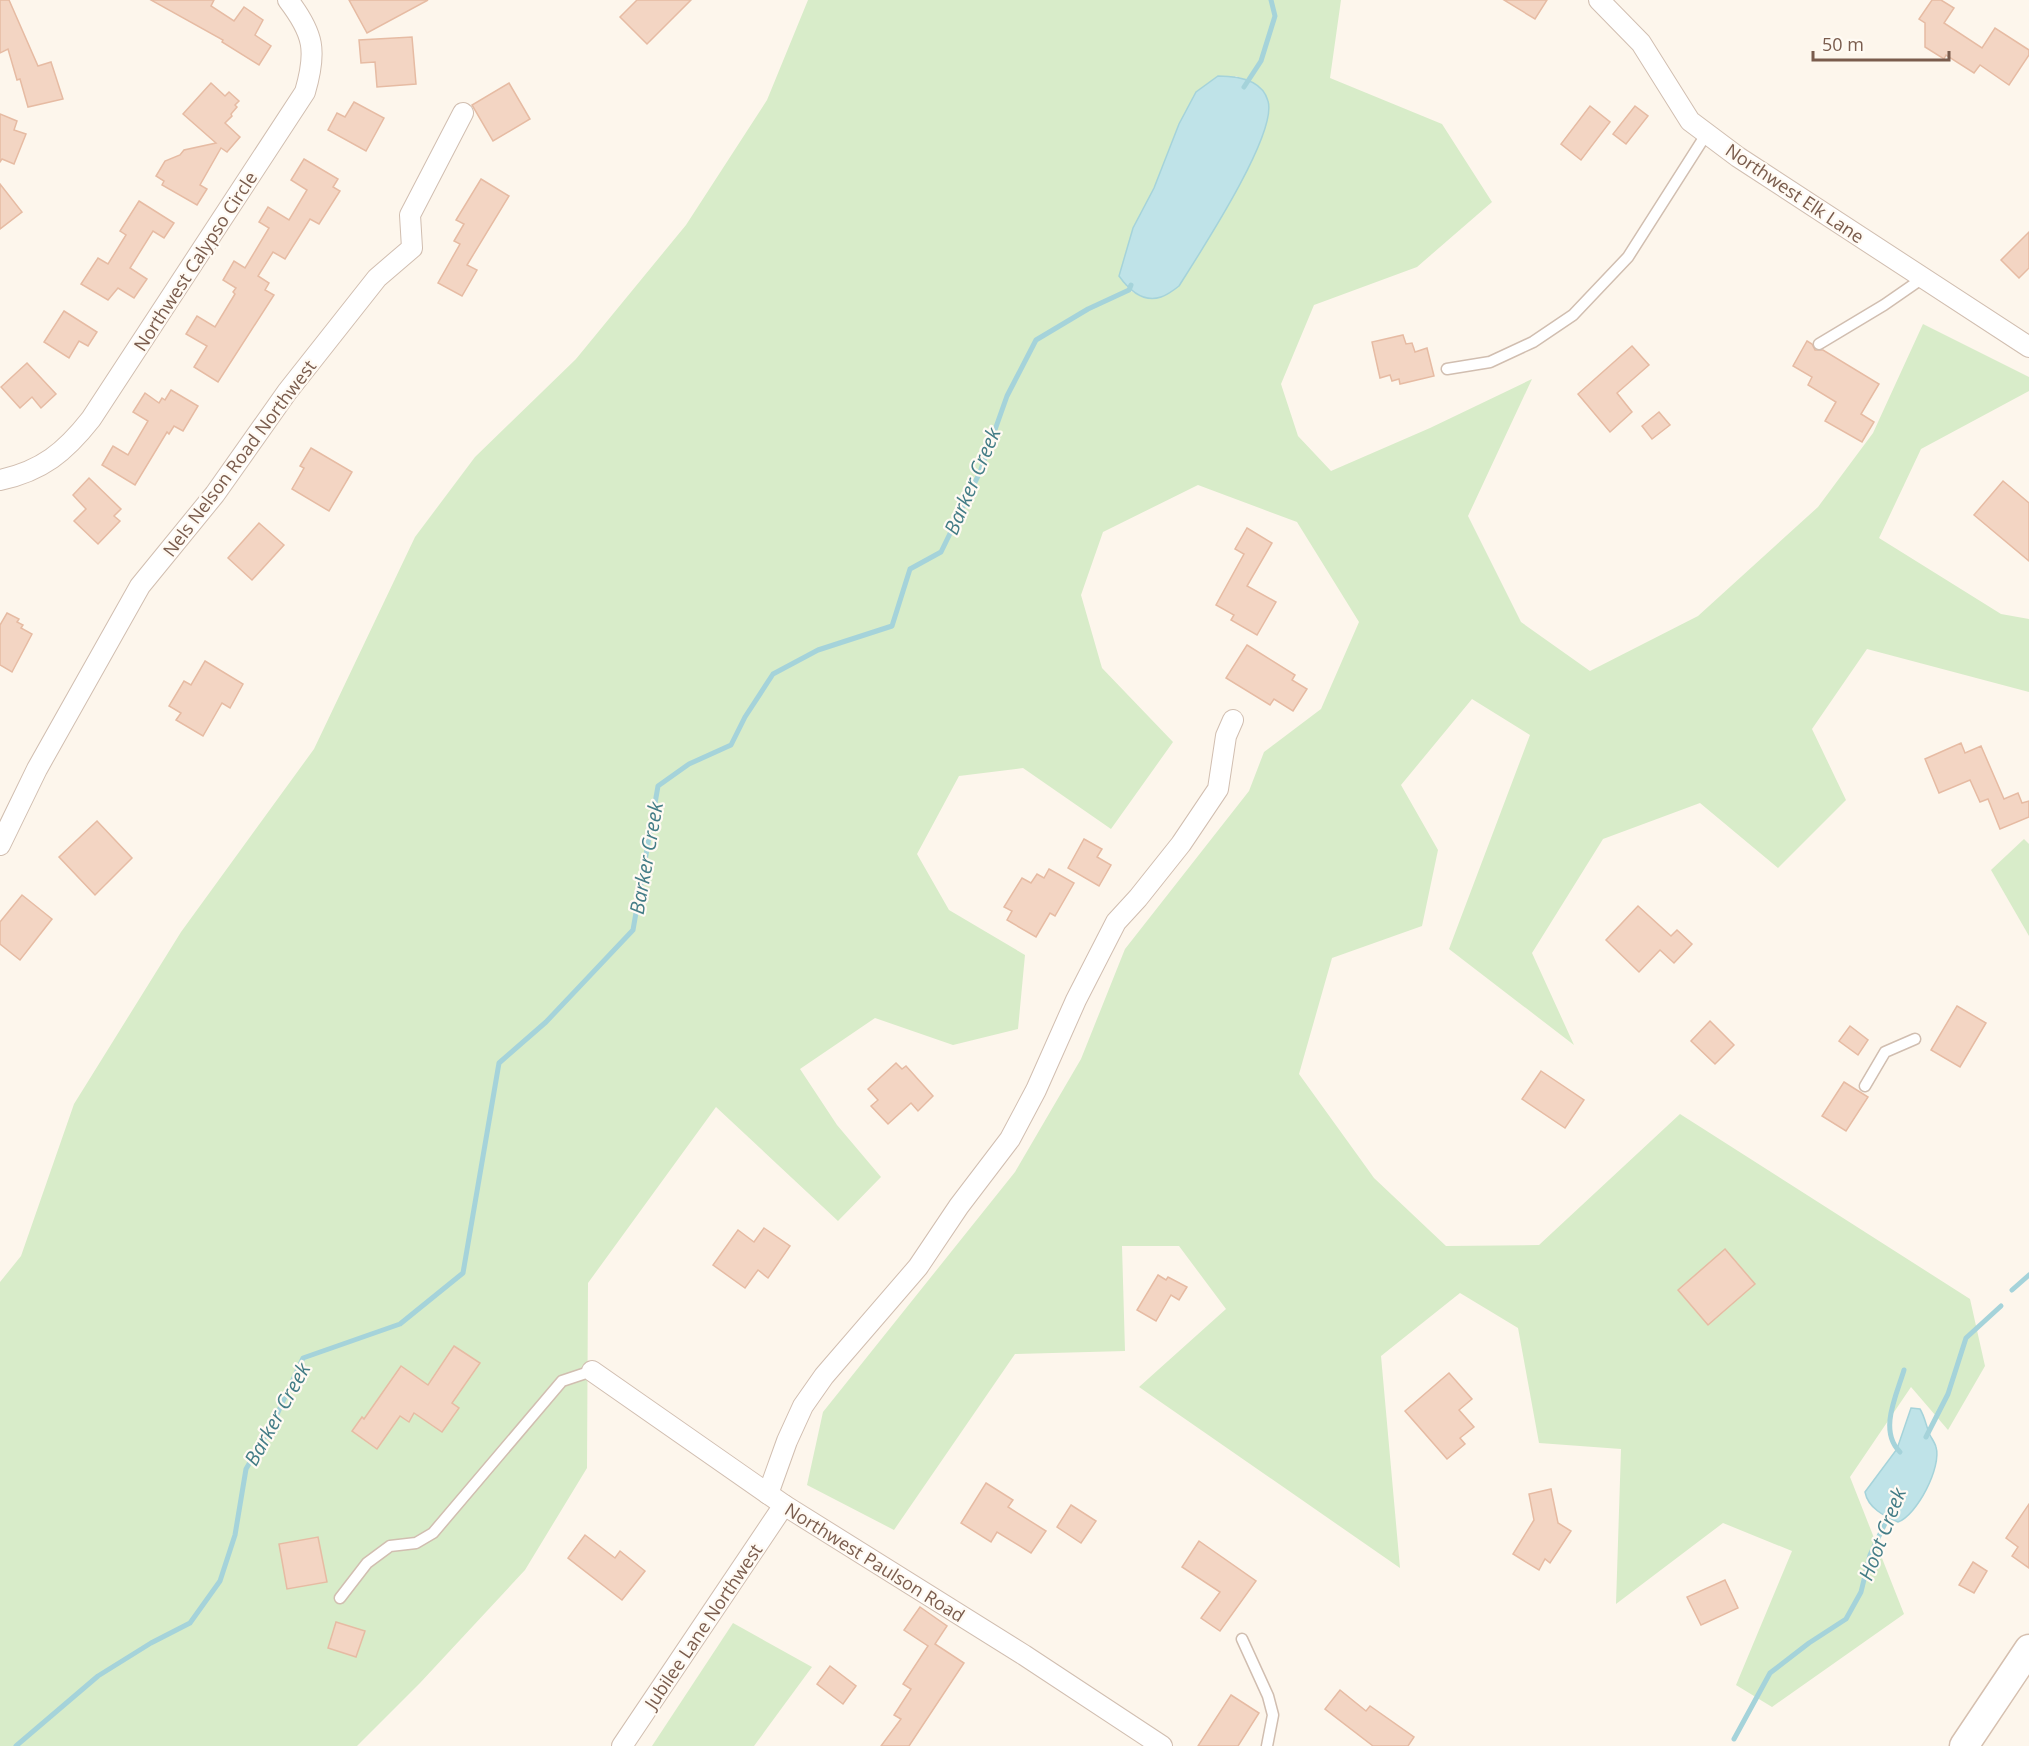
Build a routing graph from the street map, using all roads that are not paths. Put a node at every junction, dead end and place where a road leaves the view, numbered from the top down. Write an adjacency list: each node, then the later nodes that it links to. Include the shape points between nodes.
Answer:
1 (288, 0): 9 (street, Northwest Calypso Circle, via 305,21 313,51 304,92 91,419 72,443 52,459 22,475)
2 (1599, 0): 4 (street, Northwest Elk Lane, via 1641,43 1690,121)
3 (463, 113): 11 (street, Nels Nelson Road Northwest, via 410,215 412,248 377,278 287,392 215,494 140,586 37,769)
4 (1707, 133): 5 (street, Northwest Elk Lane); 8 (lane, via 1628,257 1573,315 1533,342 1490,362)
5 (1923, 278): 6 (lane); 7 (street, Northwest Elk Lane)
6 (1819, 344)
7 (2029, 347)
8 (1447, 369)
9 (0, 480)
10 (1233, 720): 15 (street, Jubilee Lane Northwest, via 1226,735 1218,789 1181,844 1116,922 1010,1139 958,1206 918,1267 803,1406 787,1441)
11 (0, 845)
12 (1915, 1038): 13 (lane, via 1885,1052)
13 (1865, 1086)
14 (592, 1371): 15 (street, Northwest Paulson Road); 16 (lane, via 562,1381 433,1533 416,1543 390,1546 367,1563)
15 (776, 1500): 19 (street, Jubilee Lane Northwest); 20 (street, Northwest Paulson Road)
16 (340, 1598)
17 (1242, 1639): 21 (lane, via 1273,1715)
18 (2029, 1649): 22 (main road)
19 (622, 1746)
20 (1162, 1746)
21 (1267, 1746)
22 (1964, 1746)

